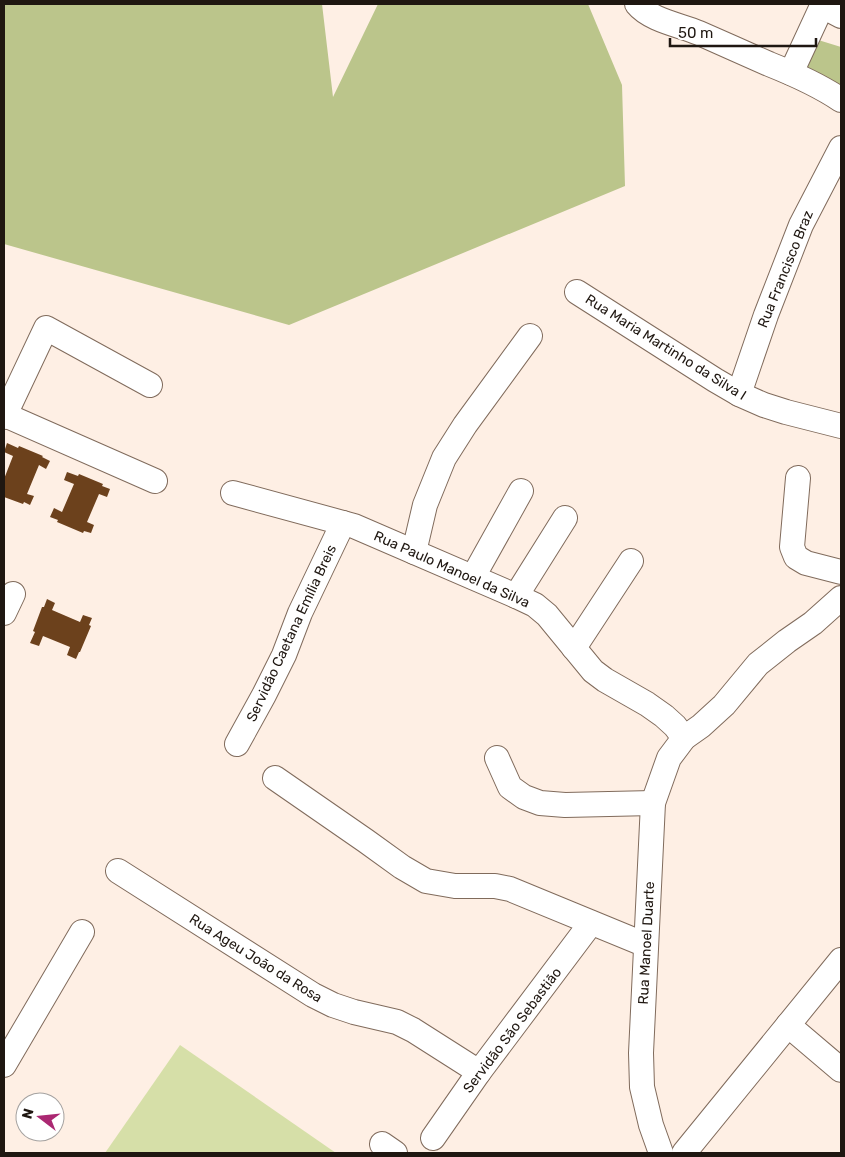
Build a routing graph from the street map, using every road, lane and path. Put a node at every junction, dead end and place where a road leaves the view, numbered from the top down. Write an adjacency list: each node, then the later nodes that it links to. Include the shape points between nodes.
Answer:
1 (637, 4): 3 (street, via 653,16)
2 (829, 9): 3 (street)
3 (791, 73): 4 (street)
4 (841, 100)
5 (841, 148): 9 (street, Rua Francisco Braz, via 801,225)
6 (578, 292): 9 (street, Rua Maria Martinho da Silva I)
7 (530, 336): 18 (street, via 444,458 426,505)
8 (150, 384): 10 (street, via 46,328)
9 (739, 394): 11 (street, Rua Maria Martinho da Silva I, via 786,412)
10 (4, 416): 13 (street)
11 (841, 426)
12 (798, 478): 20 (street, via 792,546 796,557 806,563)
13 (155, 481)
14 (521, 491): 21 (street)
15 (233, 493): 17 (street, Rua Paulo Manoel da Silva)
16 (565, 518): 22 (street)
17 (344, 522): 18 (street, Rua Paulo Manoel da Silva); 26 (street, Servidão Caetana Emília Breis, via 300,613 284,655)
18 (414, 552): 21 (street, Rua Paulo Manoel da Silva)
19 (631, 561): 24 (street)
20 (841, 572)
21 (473, 578): 22 (street, Rua Paulo Manoel da Silva)
22 (516, 596): 24 (street, Rua Paulo Manoel da Silva, via 547,615)
23 (841, 598): 25 (street, Rua Manoel Duarte, via 814,623 758,664 724,705)
24 (574, 648): 25 (street, Rua Paulo Manoel da Silva, via 593,671 664,716)
25 (684, 738): 29 (street, Rua Manoel Duarte, via 669,758)
26 (237, 744)
27 (497, 758): 29 (street, via 510,787 540,803 565,806)
28 (275, 778): 31 (street, via 426,881 510,889)
29 (653, 803): 33 (street, Rua Manoel Duarte)
30 (118, 871): 38 (street, Rua Ageu João da Rosa, via 313,995 354,1012 397,1022)
31 (591, 923): 33 (street); 38 (street, Servidão São Sebastião)
32 (82, 932): 36 (street)
33 (646, 945): 41 (street, Rua Manoel Duarte, via 642,1087)
34 (841, 960): 35 (street)
35 (788, 1026): 37 (street); 40 (street)
36 (4, 1065)
37 (841, 1070)
38 (479, 1072): 39 (street, Servidão São Sebastião)
39 (433, 1138)
40 (696, 1149)
41 (661, 1153)

